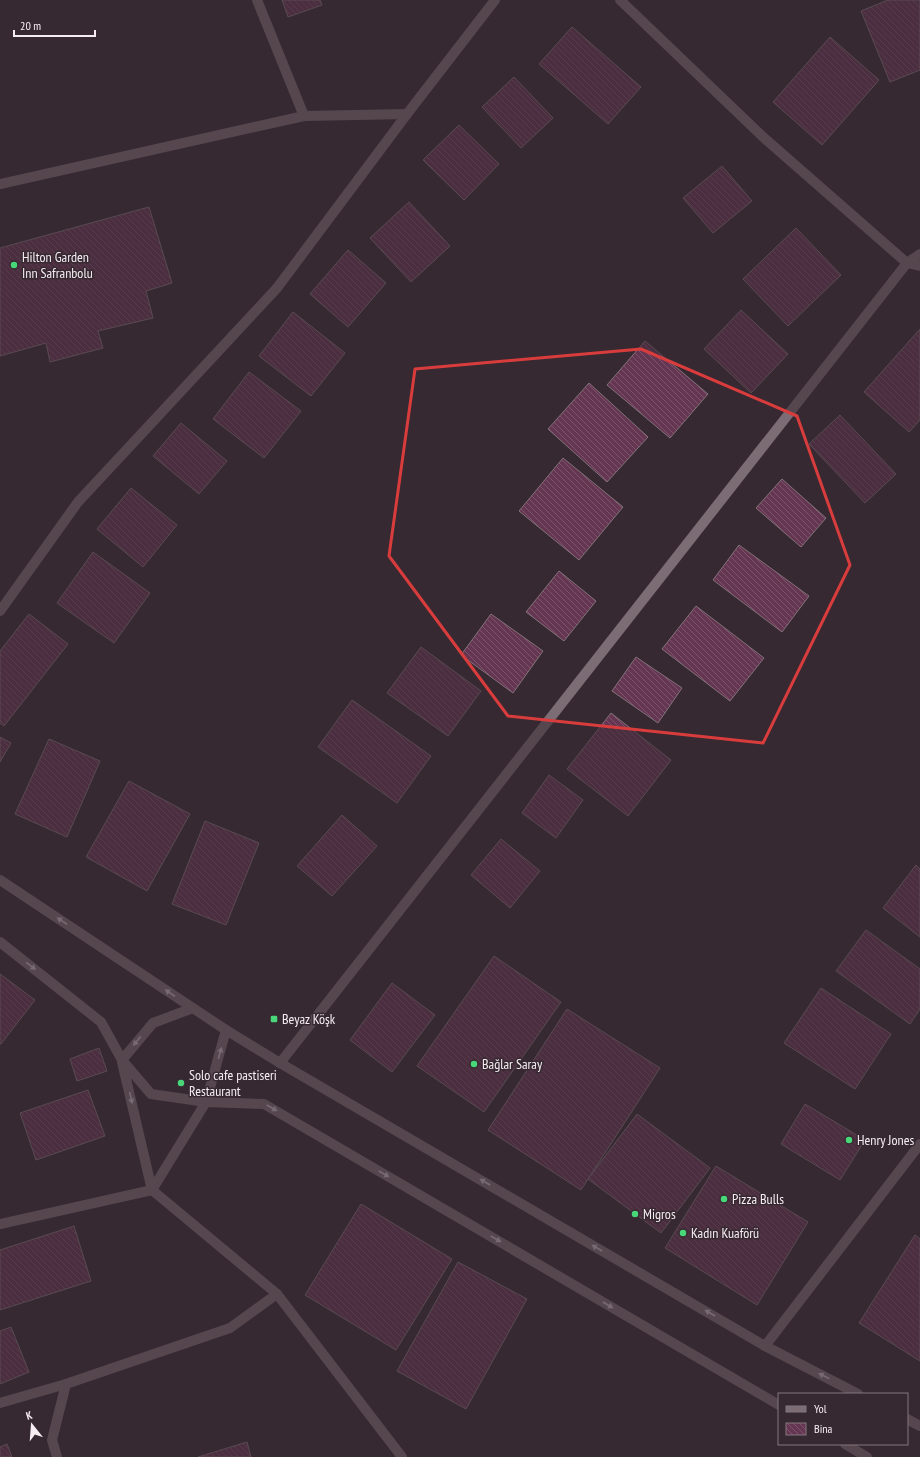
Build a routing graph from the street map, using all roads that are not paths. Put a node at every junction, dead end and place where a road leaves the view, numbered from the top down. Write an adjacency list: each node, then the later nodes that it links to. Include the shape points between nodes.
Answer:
1 (257, 0): 5 (street)
2 (495, 0): 4 (street)
3 (620, 0): 8 (street, via 762,136)
4 (407, 114): 5 (street); 10 (street, via 277,288 78,502)
5 (304, 116): 6 (street)
6 (0, 184)
7 (920, 254): 8 (street)
8 (907, 262): 9 (street); 16 (street)
9 (920, 266)
10 (0, 611)
11 (0, 880): 13 (street, one-way to 11)
12 (0, 942): 15 (street, one-way to 15, via 101,1022)
13 (193, 1008): 14 (street); 15 (street, one-way to 15, via 153,1023)
14 (226, 1030): 16 (street); 17 (street, one-way to 14)
15 (122, 1060): 17 (street, via 151,1094); 19 (street, one-way to 19)
16 (280, 1063): 22 (street, one-way to 16)
17 (206, 1102): 19 (street); 26 (street, one-way to 26, via 264,1104)
18 (920, 1144): 22 (street)
19 (152, 1190): 20 (street); 21 (street)
20 (0, 1224)
21 (277, 1294): 23 (street, via 230,1328); 31 (street)
22 (765, 1346): 24 (street, one-way to 22)
23 (66, 1384): 25 (street); 30 (street, via 52,1440)
24 (856, 1393)
25 (0, 1403)
26 (778, 1404)
27 (908, 1420): 28 (street)
28 (920, 1426)
29 (847, 1445): 32 (street)
30 (57, 1457)
31 (402, 1457)
32 (867, 1457)

